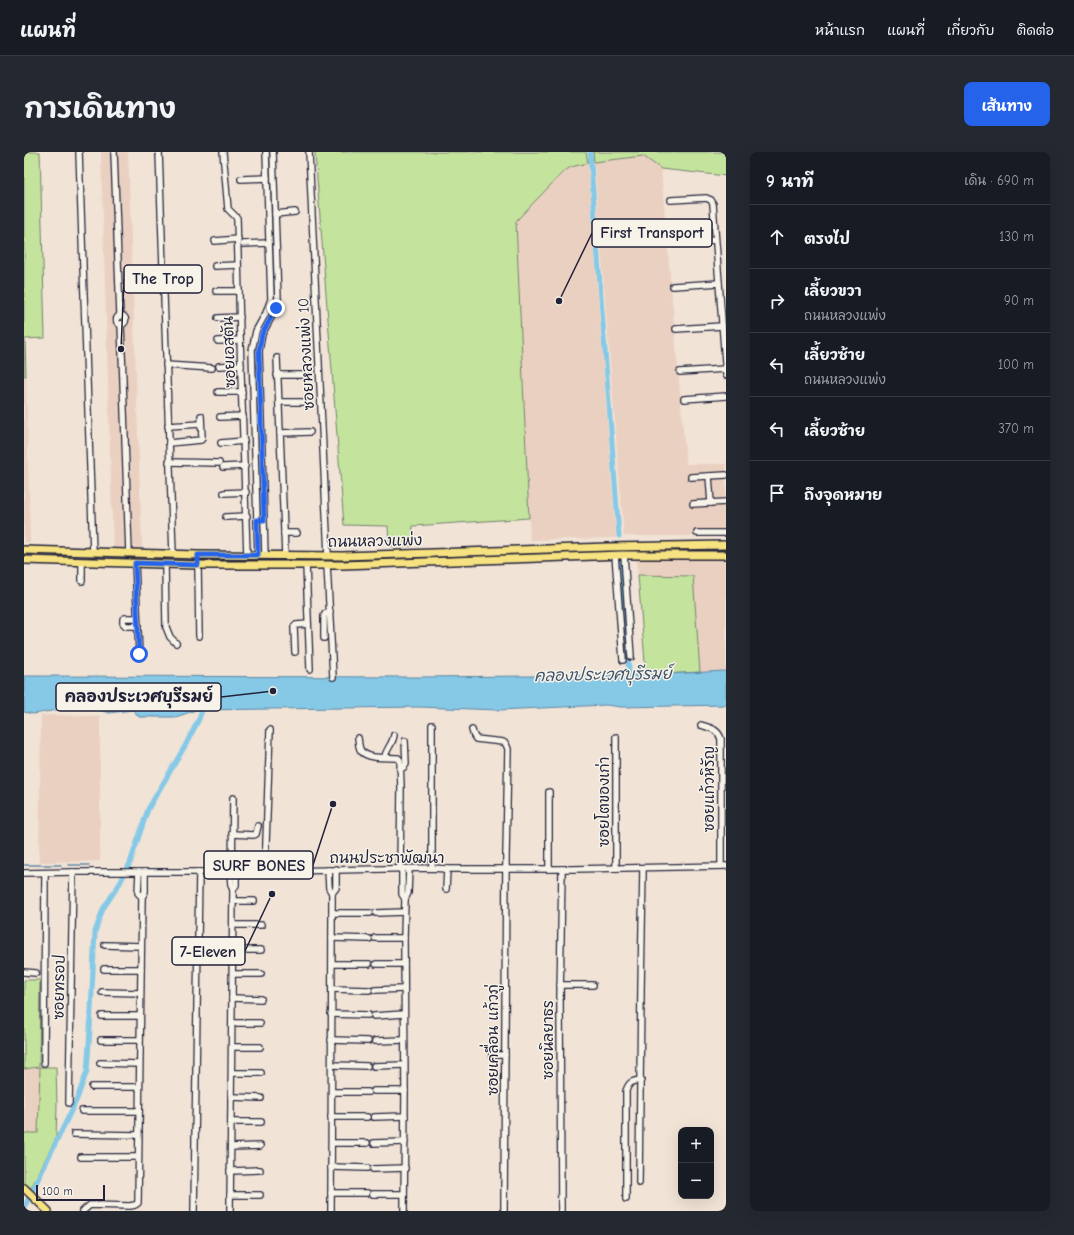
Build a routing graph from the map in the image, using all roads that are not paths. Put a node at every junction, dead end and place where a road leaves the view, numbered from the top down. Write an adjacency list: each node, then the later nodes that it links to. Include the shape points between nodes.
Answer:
1 (79, 152): 77 (street)
2 (114, 152): 78 (street, via 120,315 126,319 121,324)
3 (159, 152): 32 (street)
4 (223, 152): 13 (street, ซอยเอสตัน, via 228,209 237,218)
5 (266, 152): 8 (street)
6 (273, 152): 12 (street)
7 (309, 152): 84 (street, ซอยหลวงแพ่ง 10)
8 (267, 178): 9 (street); 17 (street)
9 (241, 179)
10 (671, 200): 14 (street, via 711,200)
11 (295, 212): 12 (street)
12 (275, 214): 70 (street, via 278,300 262,334 259,351)
13 (238, 240): 15 (street); 19 (street, ซอยเอสตัน)
14 (715, 240): 18 (street); 21 (street)
15 (215, 241)
16 (243, 244): 17 (street)
17 (269, 244): 69 (street, via 271,299 256,331 252,350)
18 (674, 244)
19 (238, 265): 20 (street); 23 (street, ซอยเอสตัน)
20 (215, 266)
21 (719, 283): 22 (street); 27 (street)
22 (673, 286)
23 (239, 290): 24 (street); 25 (street, ซอยเอสตัน)
24 (216, 291)
25 (240, 317): 26 (street); 29 (street, ซอยเอสตัน)
26 (218, 318)
27 (722, 326): 28 (street); 36 (street)
28 (676, 329)
29 (240, 340): 30 (street); 33 (street, ซอยเอสตัน)
30 (218, 341)
31 (277, 358): 38 (street)
32 (166, 365): 35 (street); 51 (street)
33 (241, 365): 34 (street); 42 (street, ซอยเอสตัน)
34 (219, 366)
35 (212, 368)
36 (726, 369): 37 (street); 40 (street)
37 (680, 372)
38 (278, 375): 39 (street); 45 (street)
39 (306, 375)
40 (726, 375)
41 (218, 392): 42 (street)
42 (242, 392): 48 (street, ซอยเอสตัน)
43 (726, 396): 44 (street)
44 (684, 399)
45 (280, 402): 46 (street); 53 (street)
46 (308, 402)
47 (201, 416): 50 (street)
48 (243, 416): 49 (street); 54 (street, ซอยเอสตัน)
49 (220, 417)
50 (201, 424): 51 (street); 55 (street, via 201,440)
51 (168, 426): 55 (street)
52 (310, 432): 53 (street)
53 (280, 433): 71 (street)
54 (244, 441): 56 (street); 58 (street, ซอยเอสตัน)
55 (169, 443): 57 (street)
56 (221, 443)
57 (170, 462): 58 (street); 79 (street)
58 (245, 466): 62 (street, ซอยเอสตัน)
59 (726, 475): 60 (street)
60 (709, 476): 61 (street); 65 (street)
61 (691, 477)
62 (246, 492): 63 (street); 67 (street, ซอยเอสตัน)
63 (224, 493)
64 (726, 502): 65 (street)
65 (711, 503): 66 (street)
66 (694, 504)
67 (247, 516): 68 (street); 81 (street, ซอยเอสตัน)
68 (226, 517)
69 (257, 520): 70 (street); 82 (street)
70 (264, 520): 82 (street)
71 (284, 533): 72 (street); 83 (street)
72 (297, 533)
73 (697, 533): 74 (street)
74 (726, 533)
75 (726, 545): 88 (main road, ถนนหลวงแพ่ง)
76 (24, 550): 77 (main road, ถนนหลวงแพ่ง)
77 (93, 552): 78 (main road, ถนนหลวงแพ่ง)
78 (130, 553): 79 (main road, ถนนหลวงแพ่ง)
79 (173, 554): 80 (main road, ถนนหลวงแพ่ง)
80 (198, 555): 81 (main road, ถนนหลวงแพ่ง); 93 (main road)
81 (248, 555): 82 (main road, ถนนหลวงแพ่ง)
82 (261, 555): 83 (main road, ถนนหลวงแพ่ง)
83 (285, 555): 84 (main road, ถนนหลวงแพ่ง)
84 (328, 555): 88 (main road, ถนนหลวงแพ่ง)
85 (615, 555): 86 (main road, ถนนหลวงแพ่ง); 96 (main road, ถนนหลวงแพ่ง); 108 (street)
86 (624, 555): 87 (main road, ถนนหลวงแพ่ง); 107 (street)
87 (726, 555)
88 (343, 556): 96 (main road)
89 (24, 560): 90 (main road, ถนนหลวงแพ่ง)
90 (82, 562): 91 (main road, ถนนหลวงแพ่ง); 97 (street)
91 (135, 563): 92 (main road, ถนนหลวงแพ่ง); 99 (street)
92 (165, 564): 93 (main road, ถนนหลวงแพ่ง); 104 (street, via 166,627 170,637)
93 (198, 565): 94 (main road, ถนนหลวงแพ่ง); 102 (street)
94 (306, 565): 95 (main road, ถนนหลวงแพ่ง); 100 (street)
95 (327, 565): 96 (main road, ถนนหลวงแพ่ง); 98 (street)
96 (343, 565)
97 (82, 581)
98 (330, 612): 103 (street, via 324,616); 110 (street)
99 (137, 618): 101 (street); 101 (street, via 125,618 123,623 126,626)
100 (308, 624): 105 (street, via 294,627); 109 (street)
101 (138, 626): 106 (street)
102 (199, 636)
103 (324, 638)
104 (176, 642)
105 (295, 652)
106 (139, 654)
107 (631, 657)
108 (623, 660)
109 (310, 669)
110 (333, 677)
111 (432, 725): 128 (street)
112 (701, 725): 119 (street, ซอยแก้วหิรัญ, via 719,733)
113 (270, 730): 138 (street)
114 (472, 730): 137 (street, ซอยเคลื่อน แก้วภู่, via 476,739 503,742 508,749)
115 (394, 735): 120 (street)
116 (616, 737): 129 (street, ซอยโตของเก่า)
117 (358, 738): 120 (street, via 361,751 374,757)
118 (405, 741): 121 (street, via 406,764)
119 (724, 747): 126 (street, ซอยแก้วหิรัญ, via 720,807)
120 (385, 757): 121 (street, via 398,758)
121 (400, 770): 127 (street)
122 (549, 792): 132 (street)
123 (233, 798): 125 (street)
124 (258, 826): 125 (street, via 254,835)
125 (232, 834): 143 (street)
126 (724, 866): 130 (street, ถนนประชาพัฒนา)
127 (401, 868): 131 (street, ถนนประชาพัฒนา); 135 (street, ถนนประชาพัฒนา); 149 (street, via 402,894)
128 (432, 868): 131 (street, ถนนประชาพัฒนา); 136 (street, ถนนประชาพัฒนา)
129 (616, 868): 130 (street, ถนนประชาพัฒนา); 133 (street, ถนนประชาพัฒนา)
130 (643, 868): 207 (street)
131 (409, 869): 149 (street, via 408,893)
132 (549, 869): 133 (street, ถนนประชาพัฒนา); 137 (street, ถนนประชาพัฒนา)
133 (562, 869): 174 (street, ซอยนิลยาธร)
134 (328, 870): 135 (street, ถนนประชาพัฒนา); 138 (street, ถนนประชาพัฒนา); 147 (street, via 329,888)
135 (336, 870): 147 (street, via 336,888)
136 (447, 870): 137 (street, ถนนประชาพัฒนา); 146 (street)
137 (506, 870): 197 (street, ซอยเคลื่อน แก้วภู่)
138 (265, 871): 143 (street, ถนนประชาพัฒนา)
139 (73, 872): 140 (street, ถนนประชาพัฒนา); 145 (street, ถนนประชาพัฒนา); 214 (street, ซอยทรอป)
140 (139, 872): 141 (street, ถนนประชาพัฒนา); 148 (street, via 138,893)
141 (145, 872): 142 (street, ถนนประชาพัฒนา); 148 (street, via 145,892)
142 (199, 872): 143 (street, ถนนประชาพัฒนา); 248 (street)
143 (233, 872): 150 (street, via 236,886 233,890)
144 (24, 873): 145 (street, ถนนประชาพัฒนา)
145 (45, 873): 198 (street)
146 (446, 889)
147 (332, 893): 153 (street)
148 (142, 897): 161 (street)
149 (405, 898): 152 (street)
150 (233, 900): 151 (street); 154 (street)
151 (254, 901)
152 (404, 912): 153 (street); 158 (street)
153 (332, 913): 156 (street)
154 (233, 925): 155 (street); 162 (street)
155 (261, 925)
156 (332, 938): 159 (street); 164 (street)
157 (375, 938): 158 (street)
158 (404, 938): 167 (street)
159 (368, 939)
160 (105, 945): 161 (street)
161 (141, 946): 169 (street)
162 (233, 950): 163 (street); 172 (street)
163 (261, 950)
164 (332, 964): 165 (street); 176 (street)
165 (369, 964)
166 (376, 964): 167 (street)
167 (404, 964): 177 (street)
168 (104, 969): 169 (street)
169 (141, 969): 179 (street)
170 (24, 972): 171 (street)
171 (36, 974)
172 (233, 974): 173 (street); 180 (street)
173 (261, 974)
174 (560, 985): 175 (street); 253 (street, ซอยนิลยาธร)
175 (593, 985)
176 (332, 989): 177 (street); 182 (street)
177 (404, 989): 183 (street)
178 (102, 992): 179 (street)
179 (140, 993): 185 (street)
180 (232, 998): 181 (street); 186 (street)
181 (261, 999)
182 (331, 1014): 183 (street); 190 (street)
183 (404, 1014): 191 (street)
184 (102, 1016): 185 (street)
185 (140, 1016): 189 (street)
186 (232, 1023): 187 (street); 194 (street)
187 (260, 1024)
188 (101, 1040): 189 (street)
189 (140, 1040): 200 (street)
190 (332, 1040): 192 (street); 201 (street)
191 (404, 1040): 193 (street); 202 (street)
192 (368, 1041)
193 (375, 1041)
194 (232, 1047): 195 (street); 205 (street)
195 (260, 1048)
196 (492, 1055): 197 (street)
197 (505, 1055): 252 (street, ซอยเคลื่อน แก้วภู่)
198 (44, 1063)
199 (100, 1063): 200 (street)
200 (139, 1064): 209 (street)
201 (332, 1065): 203 (street); 211 (street)
202 (404, 1065): 204 (street); 210 (street)
203 (367, 1066)
204 (374, 1066)
205 (232, 1073): 206 (street); 212 (street)
206 (261, 1073)
207 (641, 1080): 237 (street); 243 (street, via 629,1083 626,1091)
208 (92, 1087): 209 (street)
209 (139, 1088): 216 (street)
210 (405, 1091): 211 (street); 217 (street)
211 (332, 1092): 218 (street)
212 (231, 1097): 213 (street); 221 (street)
213 (261, 1098)
214 (68, 1103)
215 (82, 1111): 216 (street)
216 (139, 1111): 224 (street)
217 (405, 1116): 220 (street); 225 (street)
218 (331, 1117): 219 (street); 226 (street)
219 (367, 1117)
220 (374, 1117)
221 (231, 1122): 222 (street); 230 (street)
222 (261, 1122)
223 (74, 1134): 224 (street)
224 (138, 1135): 232 (street)
225 (405, 1142): 228 (street); 234 (street)
226 (332, 1143): 227 (street); 233 (street)
227 (367, 1143)
228 (374, 1143)
229 (260, 1146): 230 (street)
230 (230, 1147): 236 (street)
231 (81, 1157): 232 (street)
232 (138, 1157): 244 (street, via 138,1203 130,1206)
233 (331, 1167): 234 (street); 239 (street)
234 (405, 1168): 240 (street)
235 (260, 1170): 236 (street)
236 (230, 1171): 241 (street)
237 (639, 1184)
238 (24, 1188): 245 (main road)
239 (331, 1193): 240 (street); 250 (street)
240 (404, 1194): 251 (street)
241 (230, 1195): 242 (street); 249 (street)
242 (260, 1195)
243 (626, 1199)
244 (95, 1206): 246 (street, via 90,1205); 247 (street)
245 (48, 1211)
246 (83, 1211)
247 (92, 1211)
248 (194, 1211)
249 (230, 1211)
250 (331, 1211)
251 (404, 1211)
252 (504, 1211)
253 (562, 1211)

